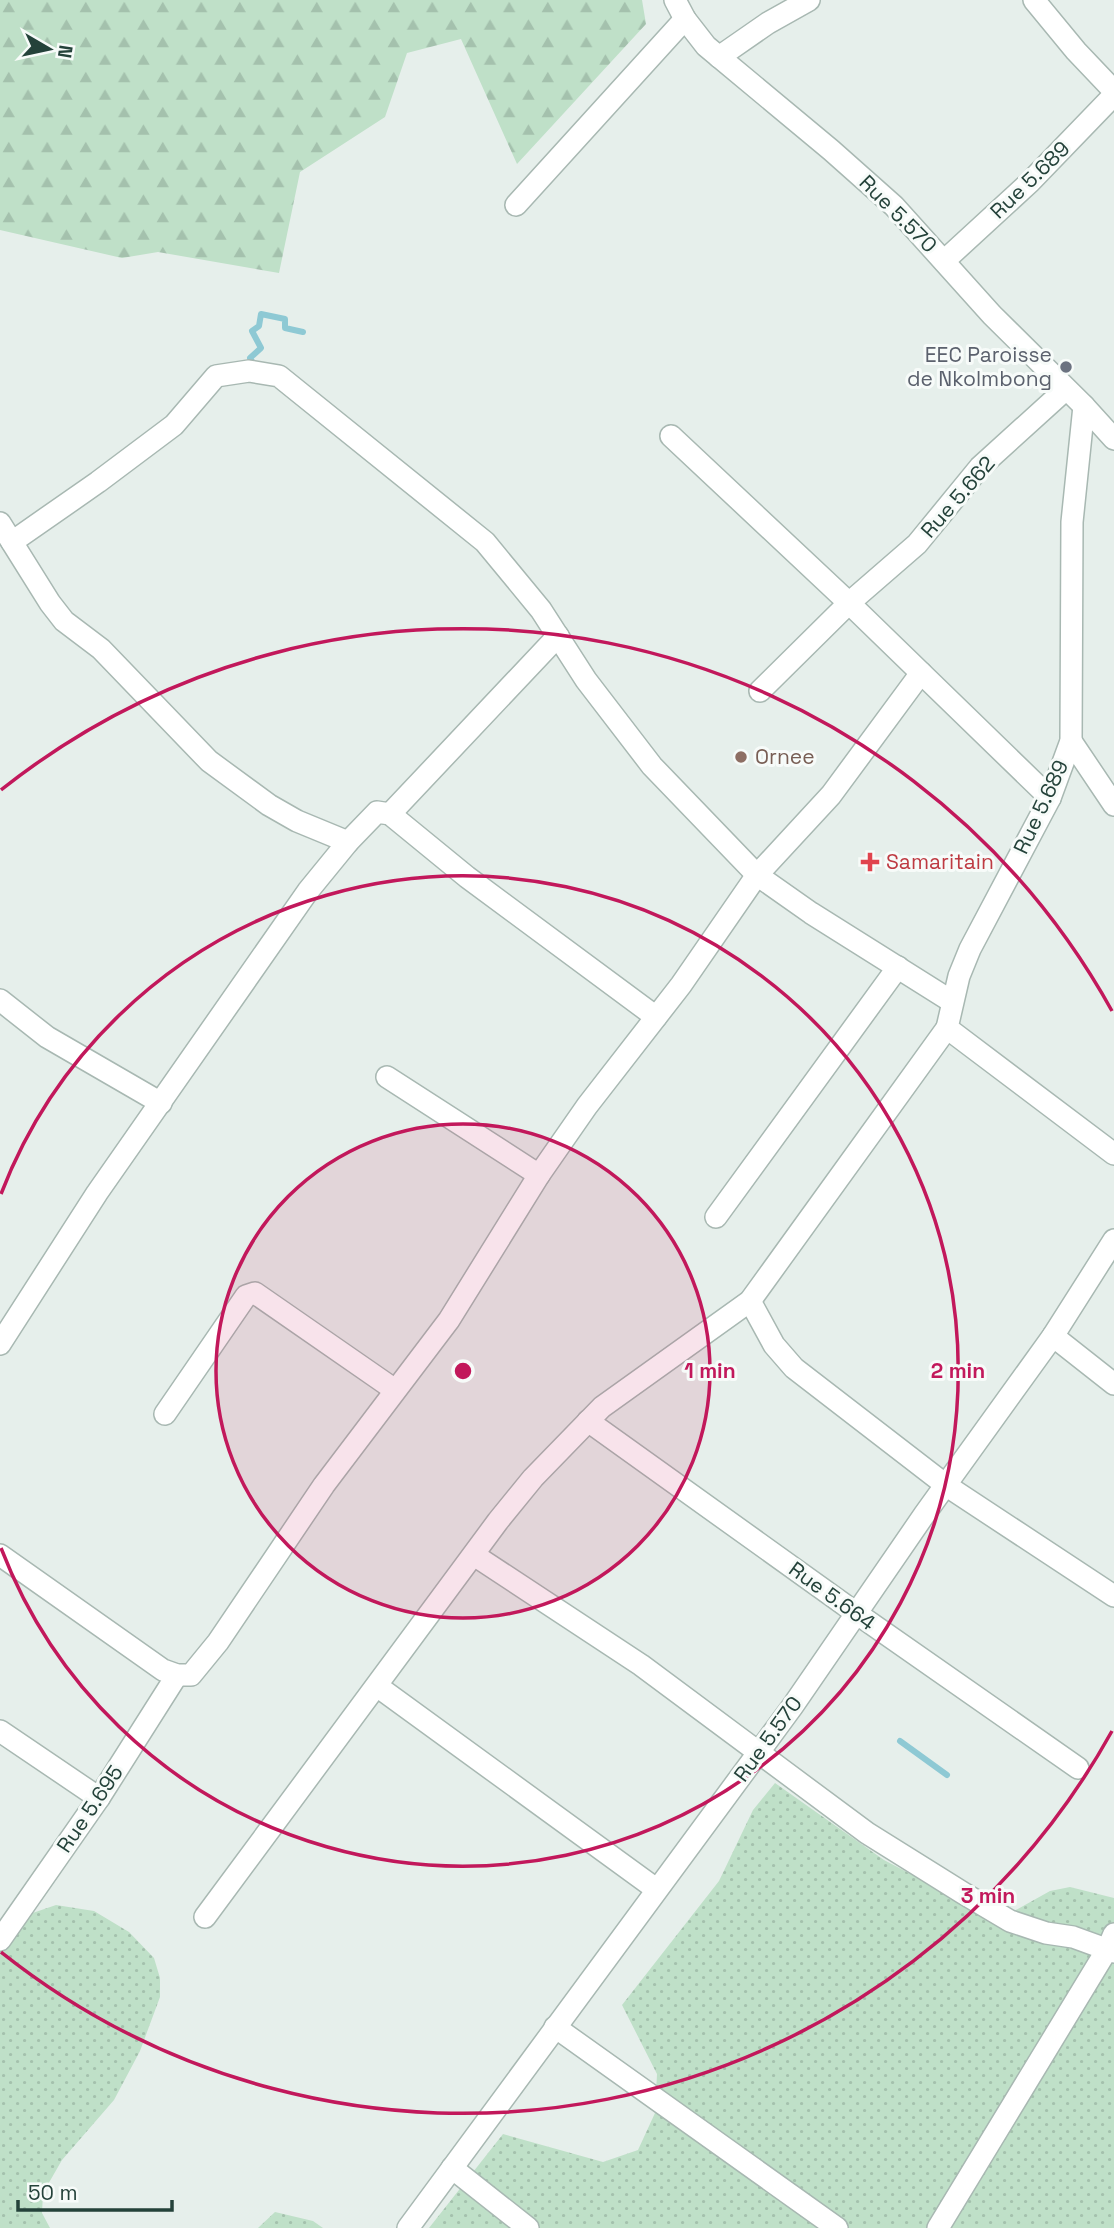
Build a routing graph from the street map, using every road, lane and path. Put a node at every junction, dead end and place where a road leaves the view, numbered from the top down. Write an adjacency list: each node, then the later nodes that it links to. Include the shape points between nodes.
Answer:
1 (675, 0): 4 (street, Rue 5.570)
2 (809, 0): 5 (street)
3 (1034, 0): 6 (street)
4 (685, 19): 5 (street, Rue 5.570); 7 (street)
5 (719, 57): 8 (street, Rue 5.570, via 894,206)
6 (1114, 93): 8 (street, Rue 5.689, via 1030,182)
7 (516, 205)
8 (944, 261): 9 (street, Rue 5.570)
9 (1066, 389): 10 (street, Rue 5.570); 15 (street, Rue 5.662, via 980,467 917,544)
10 (1084, 406): 12 (street, Rue 5.570); 19 (street, Rue 5.689, via 1073,522)
11 (671, 436): 15 (street)
12 (1114, 439)
13 (0, 523): 14 (street)
14 (12, 542): 16 (street, via 174,425 216,376 249,372 279,376 485,542); 23 (street, via 64,621 101,649 209,761 269,805)
15 (849, 603): 17 (street); 18 (street, Rue 5.662)
16 (558, 636): 22 (street); 24 (street, via 652,766)
17 (921, 673): 20 (street); 24 (street, via 831,795)
18 (760, 691)
19 (1071, 741): 20 (street, Rue 5.689); 21 (street)
20 (1050, 798): 27 (street, Rue 5.689, via 971,949)
21 (1114, 805)
22 (390, 814): 23 (street, via 377,812); 28 (street)
23 (348, 842): 31 (street, via 308,891)
24 (757, 875): 25 (street); 28 (street)
25 (898, 968): 27 (street); 34 (street)
26 (0, 1000): 31 (street, via 47,1037)
27 (951, 1001): 29 (street, Rue 5.689)
28 (656, 1017): 33 (street)
29 (947, 1028): 32 (street); 36 (street)
30 (387, 1077): 33 (street)
31 (161, 1103): 38 (street)
32 (1114, 1154)
33 (539, 1175): 40 (street, via 449,1320)
34 (716, 1217)
35 (1114, 1240): 37 (street, Rue 5.570)
36 (750, 1301): 42 (street); 43 (street, via 774,1345 794,1368)
37 (1053, 1336): 39 (street); 43 (street, Rue 5.570)
38 (0, 1344)
39 (1114, 1384)
40 (395, 1390): 41 (street, via 255,1293 247,1296); 48 (street, via 218,1642 191,1675)
41 (165, 1414)
42 (588, 1421): 45 (street, via 533,1478); 47 (street, Rue 5.664)
43 (947, 1486): 46 (street); 47 (street, Rue 5.570)
44 (0, 1555): 48 (street, via 163,1670)
45 (474, 1555): 49 (street); 51 (street, via 641,1665)
46 (1114, 1596)
47 (856, 1613): 51 (street, Rue 5.570); 52 (street, Rue 5.664)
48 (177, 1675): 53 (street, Rue 5.695)
49 (377, 1686): 54 (street); 56 (street)
50 (0, 1731): 53 (street)
51 (758, 1753): 54 (street, Rue 5.570); 58 (street, via 867,1833 1010,1920 1046,1933)
52 (1078, 1768)
53 (99, 1798): 55 (street, Rue 5.695)
54 (656, 1889): 59 (street, Rue 5.570)
55 (9, 1909): 57 (street, Rue 5.695)
56 (205, 1917)
57 (0, 1940)
58 (1112, 1945): 64 (street)
59 (555, 2027): 60 (street, Rue 5.570); 63 (street)
60 (452, 2168): 61 (street, Rue 5.570); 62 (street)
61 (408, 2228)
62 (528, 2228)
63 (837, 2228)
64 (938, 2228)

